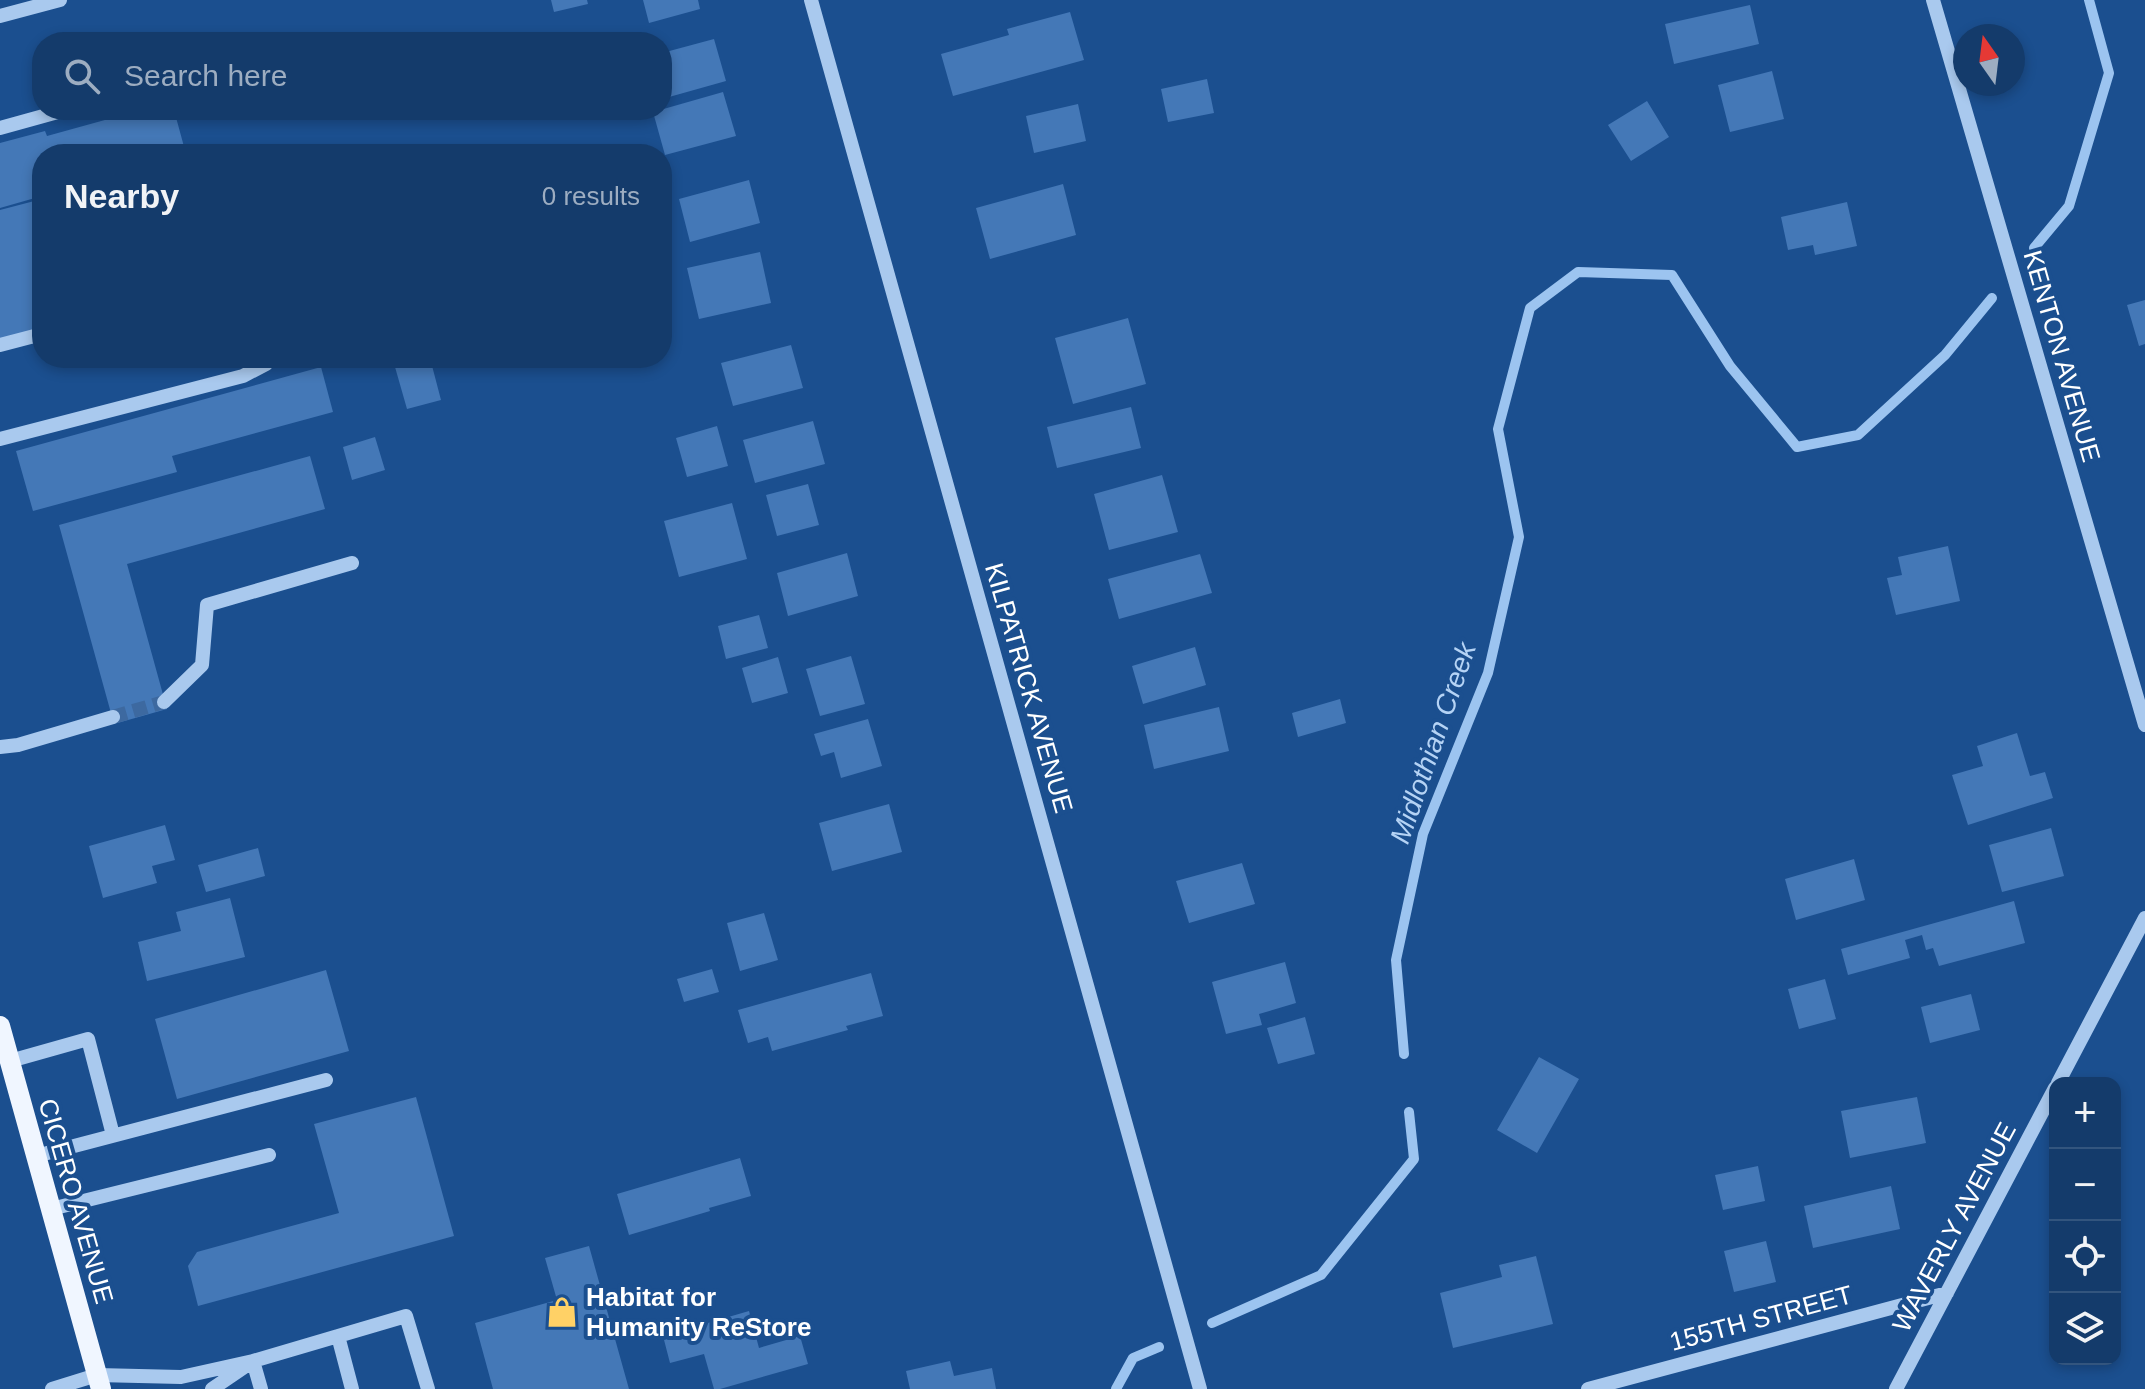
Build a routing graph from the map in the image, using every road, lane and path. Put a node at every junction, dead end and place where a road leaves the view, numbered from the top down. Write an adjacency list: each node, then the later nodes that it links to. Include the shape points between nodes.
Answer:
1 (60, 0): 4 (street)
2 (811, 0): 35 (street, KILPATRICK AVENUE)
3 (1933, 0): 14 (street, KENTON AVENUE)
4 (0, 16)
5 (32, 119): 6 (street)
6 (0, 128)
7 (32, 337): 8 (street)
8 (0, 345)
9 (258, 368): 10 (street)
10 (0, 439)
11 (352, 563): 12 (street, via 207,605 202,665)
12 (164, 702)
13 (113, 717): 15 (street)
14 (2145, 725)
15 (0, 747)
16 (2145, 918): 19 (street, WAVERLY AVENUE)
17 (0, 1026): 18 (main road, CICERO AVENUE)
18 (10, 1061): 22 (street, via 88,1039); 24 (main road, CICERO AVENUE)
19 (2061, 1077)
20 (326, 1080): 22 (street)
21 (2049, 1099): 26 (street, WAVERLY AVENUE)
22 (113, 1135): 24 (street)
23 (269, 1155): 25 (street)
24 (36, 1156): 25 (main road, CICERO AVENUE)
25 (51, 1209): 29 (main road, CICERO AVENUE)
26 (1947, 1293): 36 (street, 155TH STREET); 37 (street, WAVERLY AVENUE)
27 (338, 1336): 28 (street); 33 (street); 34 (street, via 406,1316)
28 (253, 1361): 29 (street, via 181,1377); 31 (street); 32 (street)
29 (99, 1382): 30 (street)
30 (52, 1389)
31 (212, 1389)
32 (261, 1389)
33 (352, 1389)
34 (428, 1389)
35 (1200, 1389)
36 (1588, 1389)
37 (1896, 1389)

